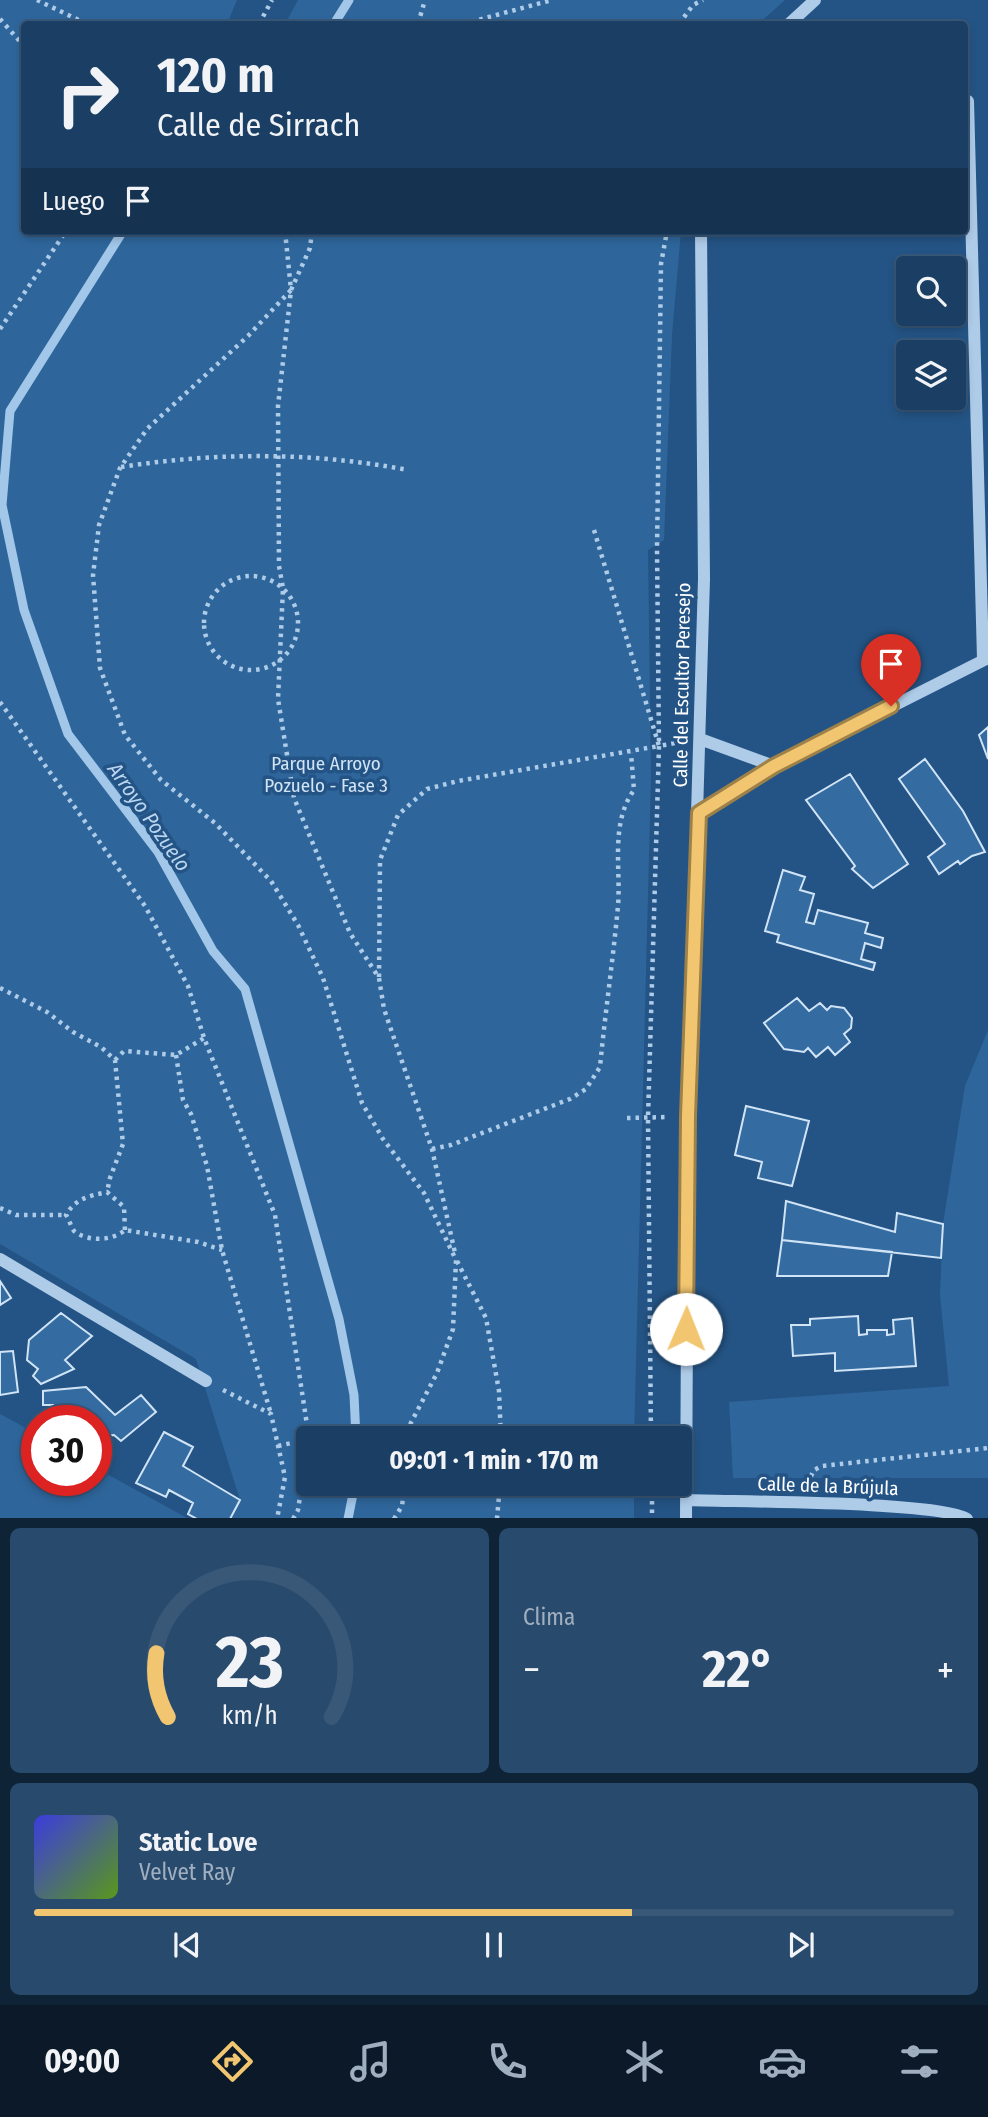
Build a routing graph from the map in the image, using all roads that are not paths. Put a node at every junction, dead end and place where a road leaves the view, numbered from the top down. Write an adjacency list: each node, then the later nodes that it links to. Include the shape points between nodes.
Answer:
1 (815, 0): 2 (street)
2 (792, 21)
3 (968, 101): 5 (street)
4 (701, 235): 8 (street, Calle del Escultor Peresejo, via 704,579)
5 (972, 266): 6 (street); 7 (street)
6 (988, 266)
7 (986, 658): 9 (street)
8 (700, 739): 9 (street); 10 (street, Calle del Escultor Peresejo)
9 (774, 766): 10 (street)
10 (699, 813): 13 (street, Calle del Escultor Peresejo, via 688,1116)
11 (0, 1259): 12 (street)
12 (206, 1381)
13 (687, 1500): 14 (street, Calle del Escultor Peresejo); 15 (street, Calle de la Brújula, via 893,1507 954,1512)
14 (686, 1518)
15 (967, 1518)

